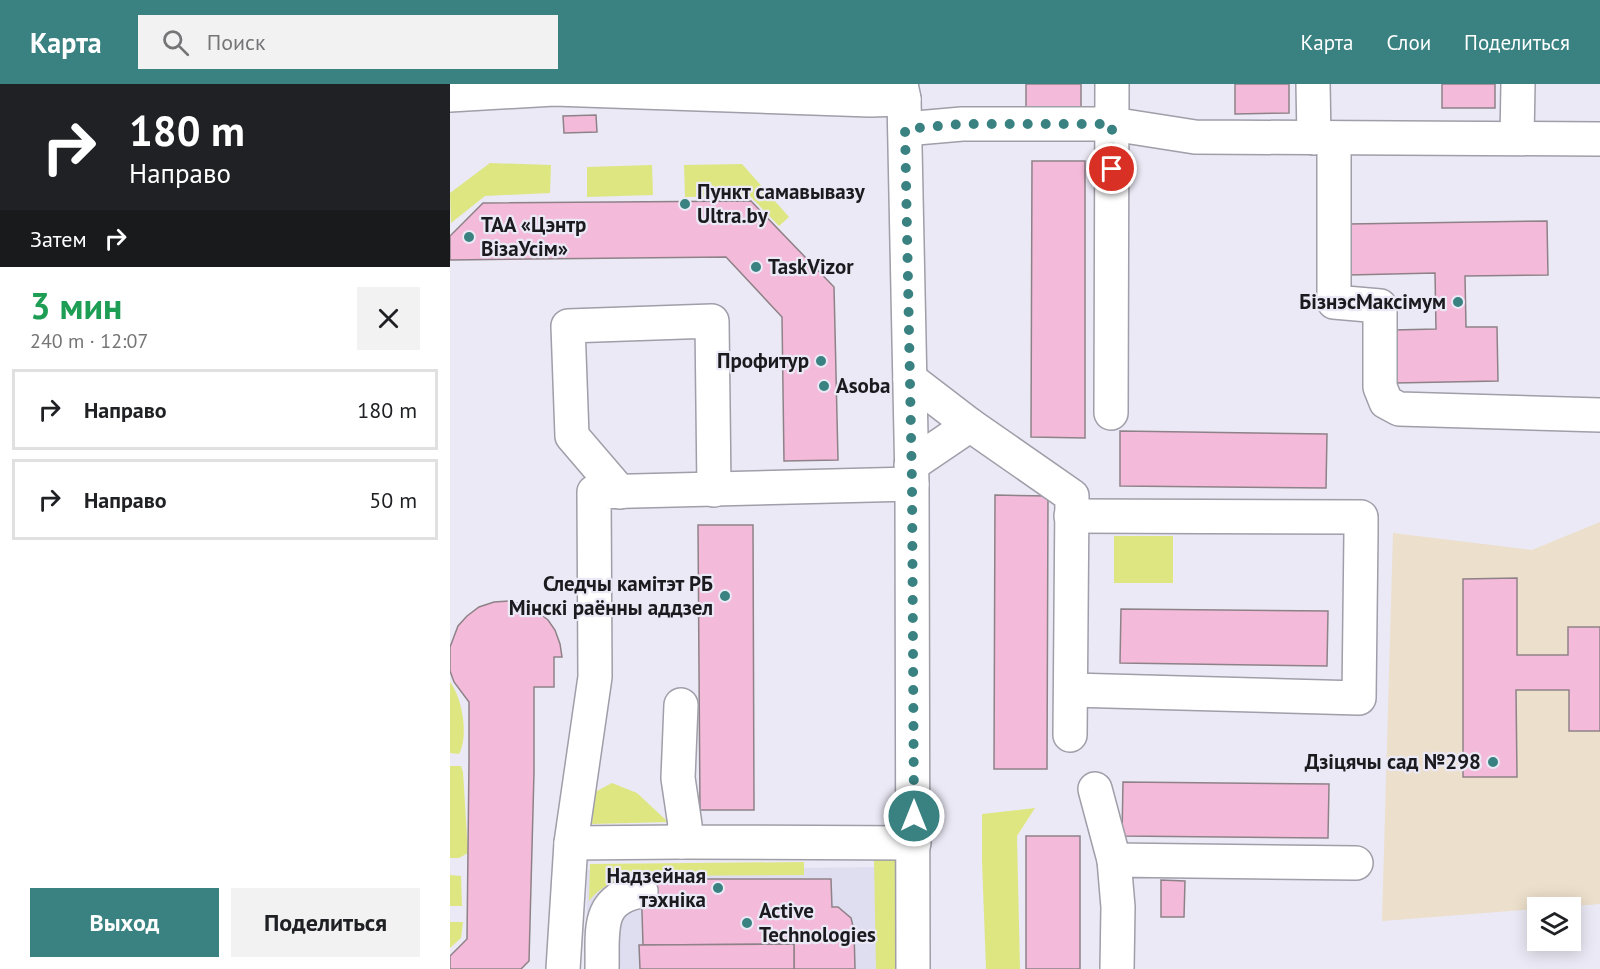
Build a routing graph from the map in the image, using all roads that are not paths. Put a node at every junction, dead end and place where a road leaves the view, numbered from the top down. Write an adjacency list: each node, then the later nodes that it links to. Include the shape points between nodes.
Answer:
1 (1112, 84): 7 (street)
2 (1313, 84): 8 (street)
3 (1518, 84): 9 (street)
4 (554, 87): 5 (street); 6 (street)
5 (450, 95)
6 (904, 99): 7 (street, via 962,124); 11 (street)
7 (1112, 124): 8 (street, via 1195,137); 12 (street)
8 (1324, 138): 9 (street); 13 (street, via 1334,302 1380,306 1380,387 1386,402 1399,409)
9 (1517, 138): 10 (street)
10 (1600, 139)
11 (910, 379): 14 (street); 15 (street)
12 (1110, 412)
13 (1600, 415)
14 (970, 425): 15 (street); 18 (street, via 1072,496)
15 (912, 475): 16 (street); 25 (street)
16 (714, 490): 17 (street); 17 (street, via 712,321 567,326 572,436)
17 (621, 492): 24 (street, via 594,492 596,677)
18 (1071, 516): 19 (street); 19 (street, via 1361,517 1359,698)
19 (1072, 690): 21 (street)
20 (681, 705): 23 (street, via 678,778 685,825)
21 (1070, 735)
22 (1095, 789): 26 (street)
23 (681, 842): 24 (street); 25 (street)
24 (571, 843): 29 (street)
25 (914, 843): 31 (street)
26 (1114, 860): 27 (street); 32 (street)
27 (1356, 863)
28 (641, 891): 30 (street, via 626,894 608,907 603,924)
29 (563, 969)
30 (602, 969)
31 (913, 969)
32 (1117, 969)

